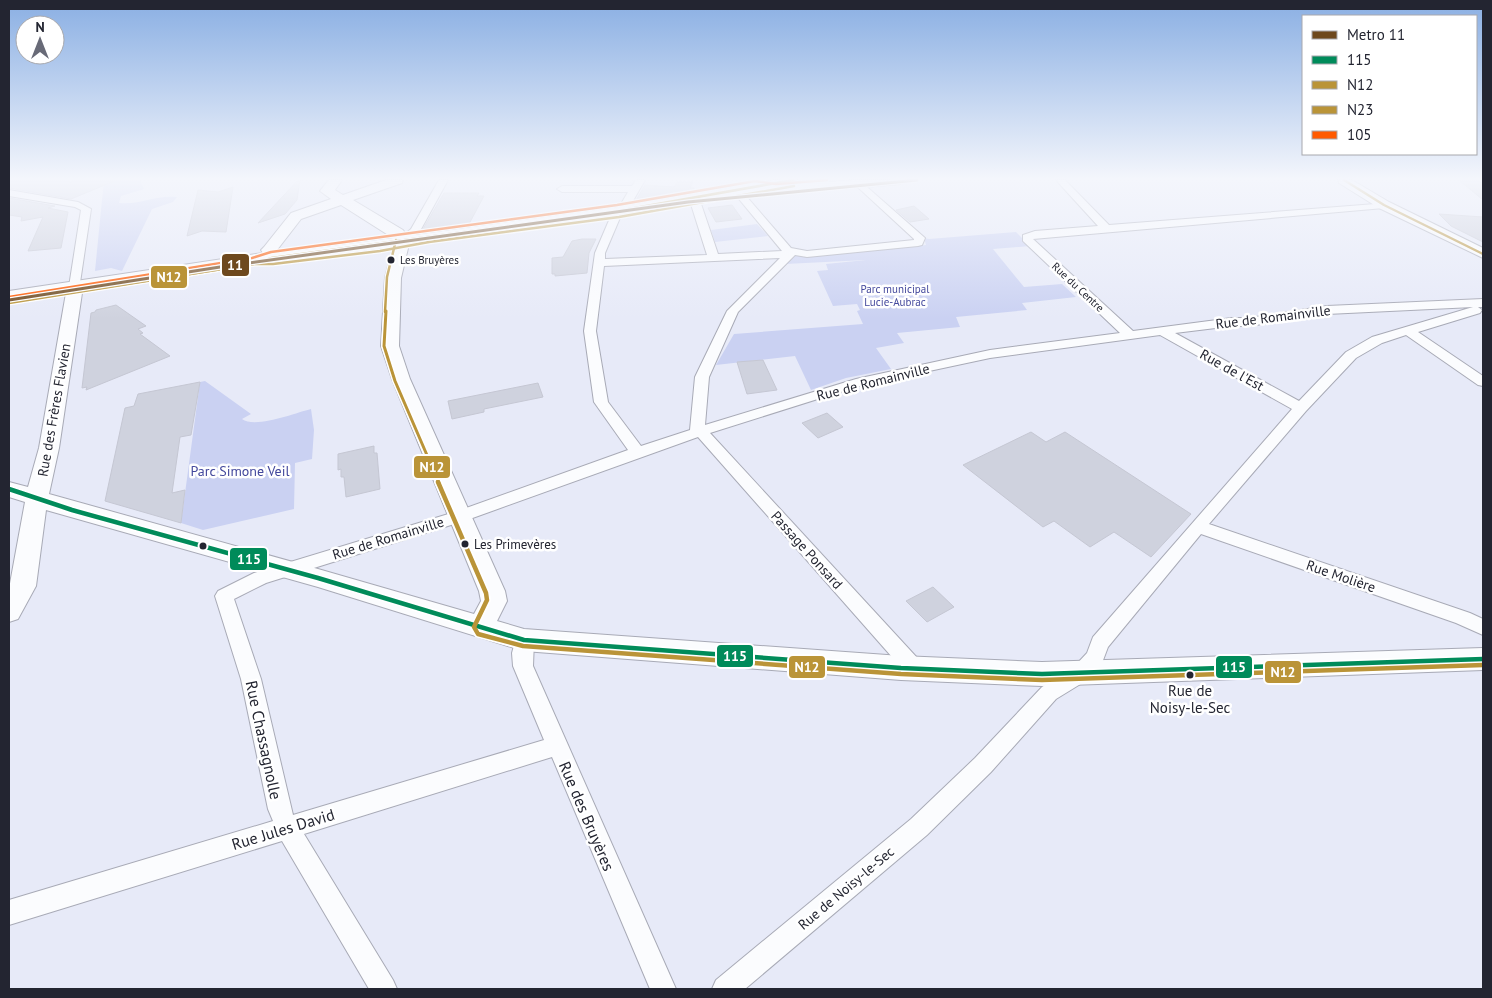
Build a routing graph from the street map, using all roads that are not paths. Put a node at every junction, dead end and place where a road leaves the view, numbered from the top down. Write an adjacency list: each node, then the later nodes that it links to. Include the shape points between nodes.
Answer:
1 (84, 227): 19 (street)
2 (288, 227): 16 (main road, via 269,250)
3 (387, 227): 13 (main road, via 398,233)
4 (418, 227): 13 (street)
5 (506, 227): 13 (main road)
6 (611, 227): 18 (street)
7 (704, 227): 17 (street)
8 (767, 227): 14 (street)
9 (907, 227): 14 (street, via 920,238 918,243)
10 (1123, 227): 12 (street)
11 (1428, 227): 15 (main road)
12 (1106, 228): 27 (street, Rue du Centre, via 1035,234 1028,237 1028,241)
13 (402, 241): 16 (main road); 34 (main road, via 393,278 390,346 401,379)
14 (790, 253): 17 (street); 30 (street, via 733,311 702,377)
15 (1483, 254)
16 (272, 258): 19 (main road, via 253,264)
17 (714, 258): 18 (street)
18 (599, 263): 31 (street, via 590,331 601,402)
19 (74, 289): 20 (main road); 21 (main road); 33 (main road, Rue des Frères Flavien, via 49,448)
20 (9, 296)
21 (9, 303)
22 (1483, 303): 23 (street, Rue de Romainville)
23 (1460, 308): 24 (street, Rue de Noisy-le-Sec); 25 (street, Rue de Noisy-le-Sec); 26 (street, Rue de Romainville, via 1328,310)
24 (1483, 309)
25 (1408, 330): 28 (street); 29 (street, Rue de Noisy-le-Sec, via 1377,340 1351,356)
26 (1162, 332): 27 (street, Rue de Romainville); 29 (street, Rue de l'Est)
27 (1131, 336): 30 (street, Rue de Romainville, via 990,354 876,378)
28 (1483, 382)
29 (1302, 408): 35 (street, Rue de Noisy-le-Sec)
30 (699, 432): 31 (street, Rue de Romainville); 42 (street, Passage Ponsard)
31 (638, 453): 34 (street, Rue de Romainville)
32 (9, 489): 33 (main road)
33 (37, 498): 36 (main road); 37 (main road, Rue des Frères Flavien, via 23,586)
34 (461, 516): 36 (street, Rue de Romainville); 39 (main road, via 494,601)
35 (1198, 527): 38 (street, Rue Molière); 43 (street, Rue de Noisy-le-Sec, via 1100,643 1095,657)
36 (287, 570): 39 (main road); 45 (street, Rue Chassagnolle, via 260,578 224,596 251,679 279,809)
37 (9, 612)
38 (1483, 627)
39 (480, 628): 40 (main road)
40 (524, 640): 42 (main road); 44 (street, Rue des Bruyères, via 521,660)
41 (1483, 658): 43 (main road)
42 (914, 668): 43 (main road)
43 (1080, 674): 49 (street, Rue de Noisy-le-Sec, via 1049,693 983,765 919,827)
44 (557, 746): 45 (street, Rue Jules David); 48 (street, Rue des Bruyères)
45 (287, 828): 46 (street, Rue Jules David); 47 (street, Rue Chassagnolle)
46 (9, 913)
47 (384, 989)
48 (663, 989)
49 (724, 989)

